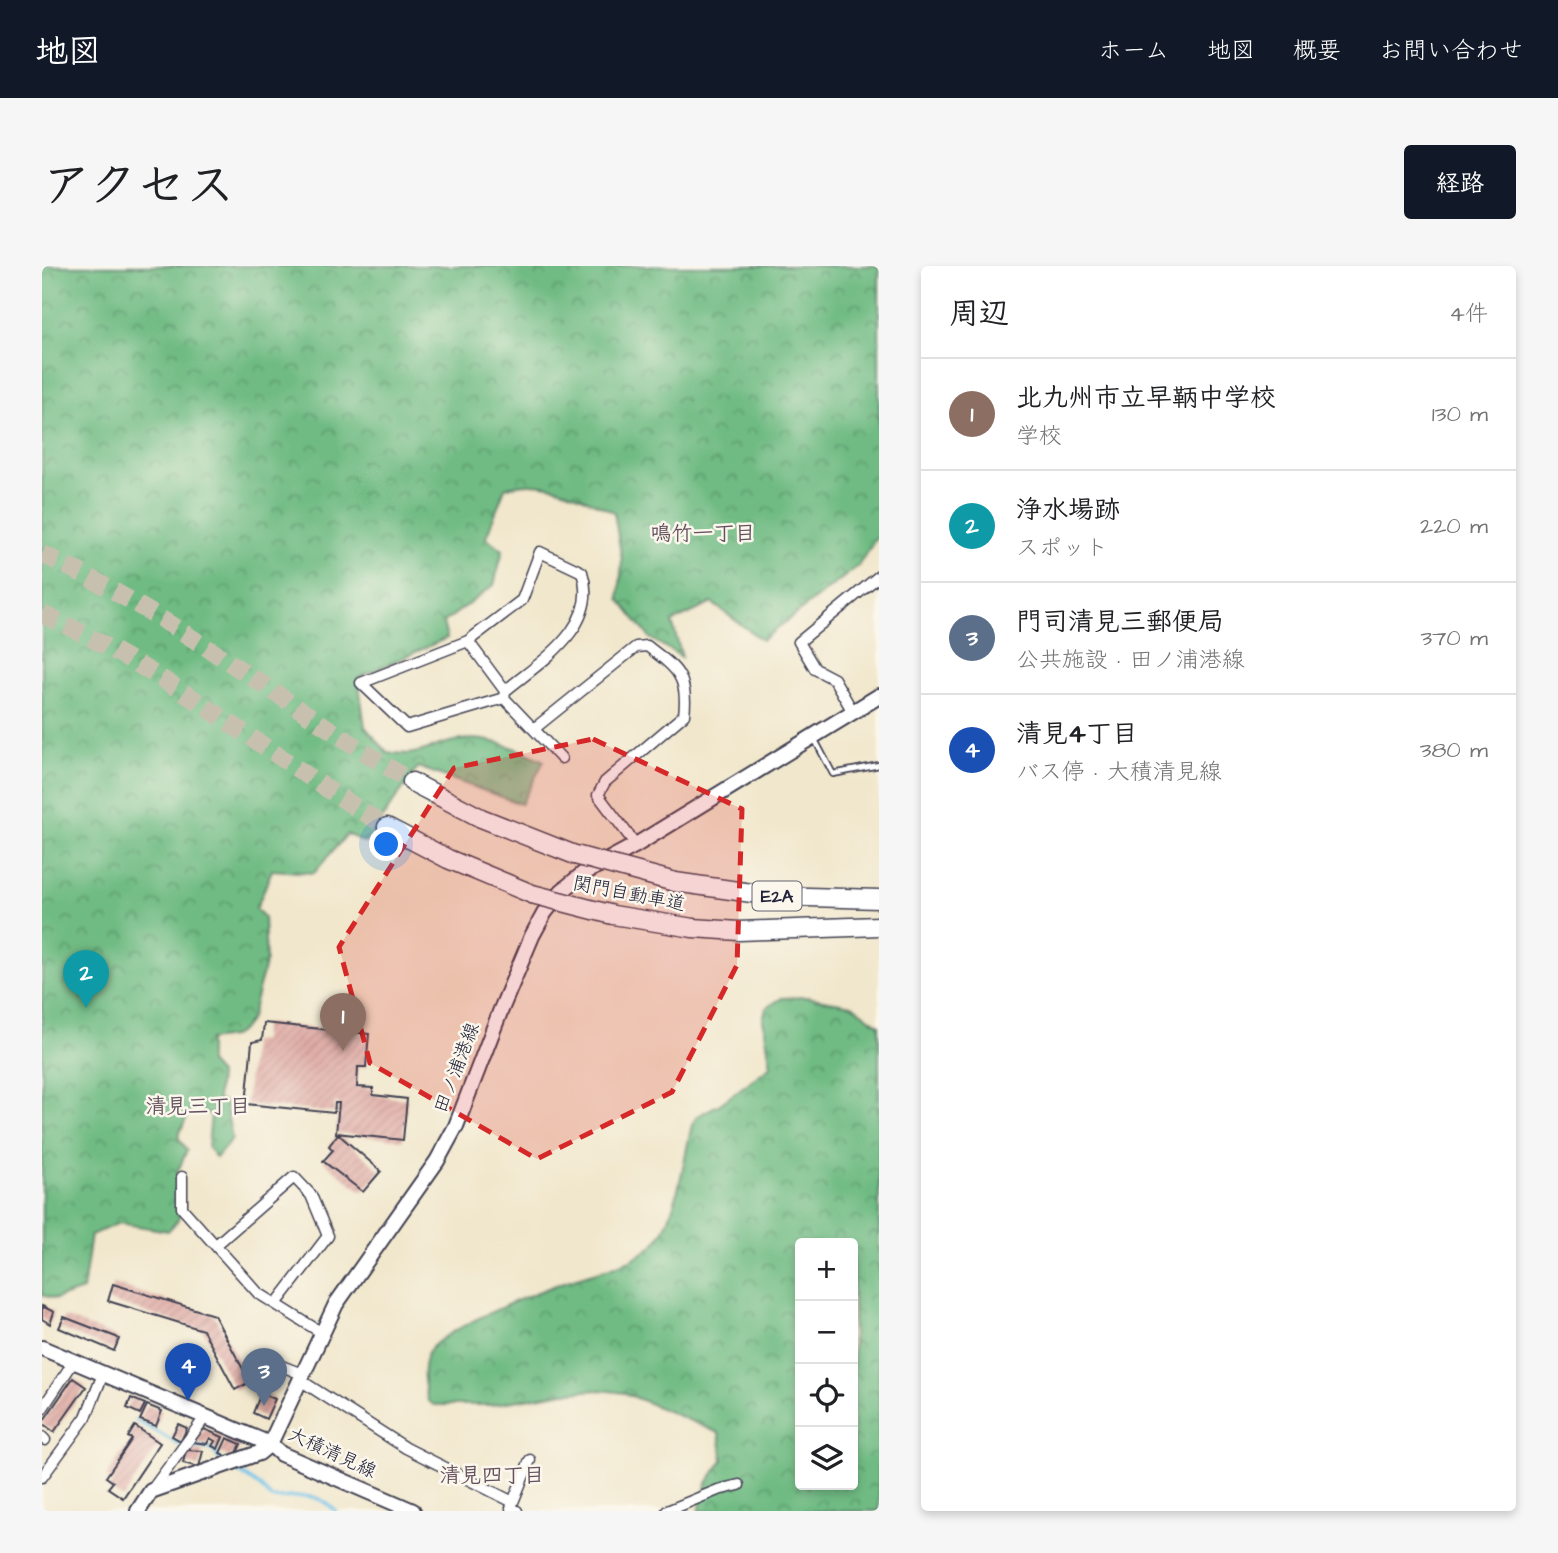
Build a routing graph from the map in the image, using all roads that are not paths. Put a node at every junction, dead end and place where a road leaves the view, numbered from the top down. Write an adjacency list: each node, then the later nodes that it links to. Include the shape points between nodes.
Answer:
1 (879, 576): 5 (street, via 799,642 815,669 834,679)
2 (468, 641): 3 (street); 3 (street, via 361,683 407,727); 3 (street, via 522,600 540,552 582,572 588,588 577,623 566,640)
3 (504, 694): 6 (street)
4 (879, 696): 5 (main road, 田ノ浦港線)
5 (853, 712): 7 (main road, 田ノ浦港線)
6 (535, 728): 8 (street); 12 (street, via 636,647 647,646 678,670 686,699 684,715 605,782 598,795)
7 (813, 736): 9 (lane, via 833,775); 12 (main road, 田ノ浦港線)
8 (561, 758)
9 (879, 765)
10 (412, 782): 13 (highway, 関門自動車道 / E2A, bridge, via 481,818 575,855 675,882 773,896)
11 (387, 827): 14 (highway, 関門自動車道 / E2A, bridge, via 532,894 612,915 693,928 777,931)
12 (636, 845): 18 (main road, 田ノ浦港線, via 584,873 545,912 499,1012 456,1126 336,1304)
13 (879, 899)
14 (879, 926)
15 (182, 1177): 16 (street, via 181,1208)
16 (216, 1245): 17 (street, via 258,1293); 17 (street, via 294,1177 311,1195 328,1236)
17 (276, 1304): 18 (street)
18 (322, 1332): 23 (main road, 田ノ浦港線)
19 (42, 1348): 21 (main road, 大積清見線)
20 (261, 1359): 23 (street)
21 (74, 1361): 22 (main road, 大積清見線); 24 (street)
22 (103, 1374): 25 (main road, 大積清見線); 28 (street, via 86,1417)
23 (301, 1377): 26 (main road, 田ノ浦港線); 31 (street, via 406,1448)
24 (42, 1409)
25 (206, 1416): 26 (main road, 大積清見線); 30 (street)
26 (270, 1444): 30 (main road, via 259,1453); 33 (main road, 大積清見線, via 281,1454)
27 (530, 1460): 31 (street)
28 (42, 1477)
29 (739, 1485): 34 (street)
30 (151, 1490): 32 (main road)
31 (513, 1508)
32 (138, 1511)
33 (413, 1511)
34 (667, 1511)

